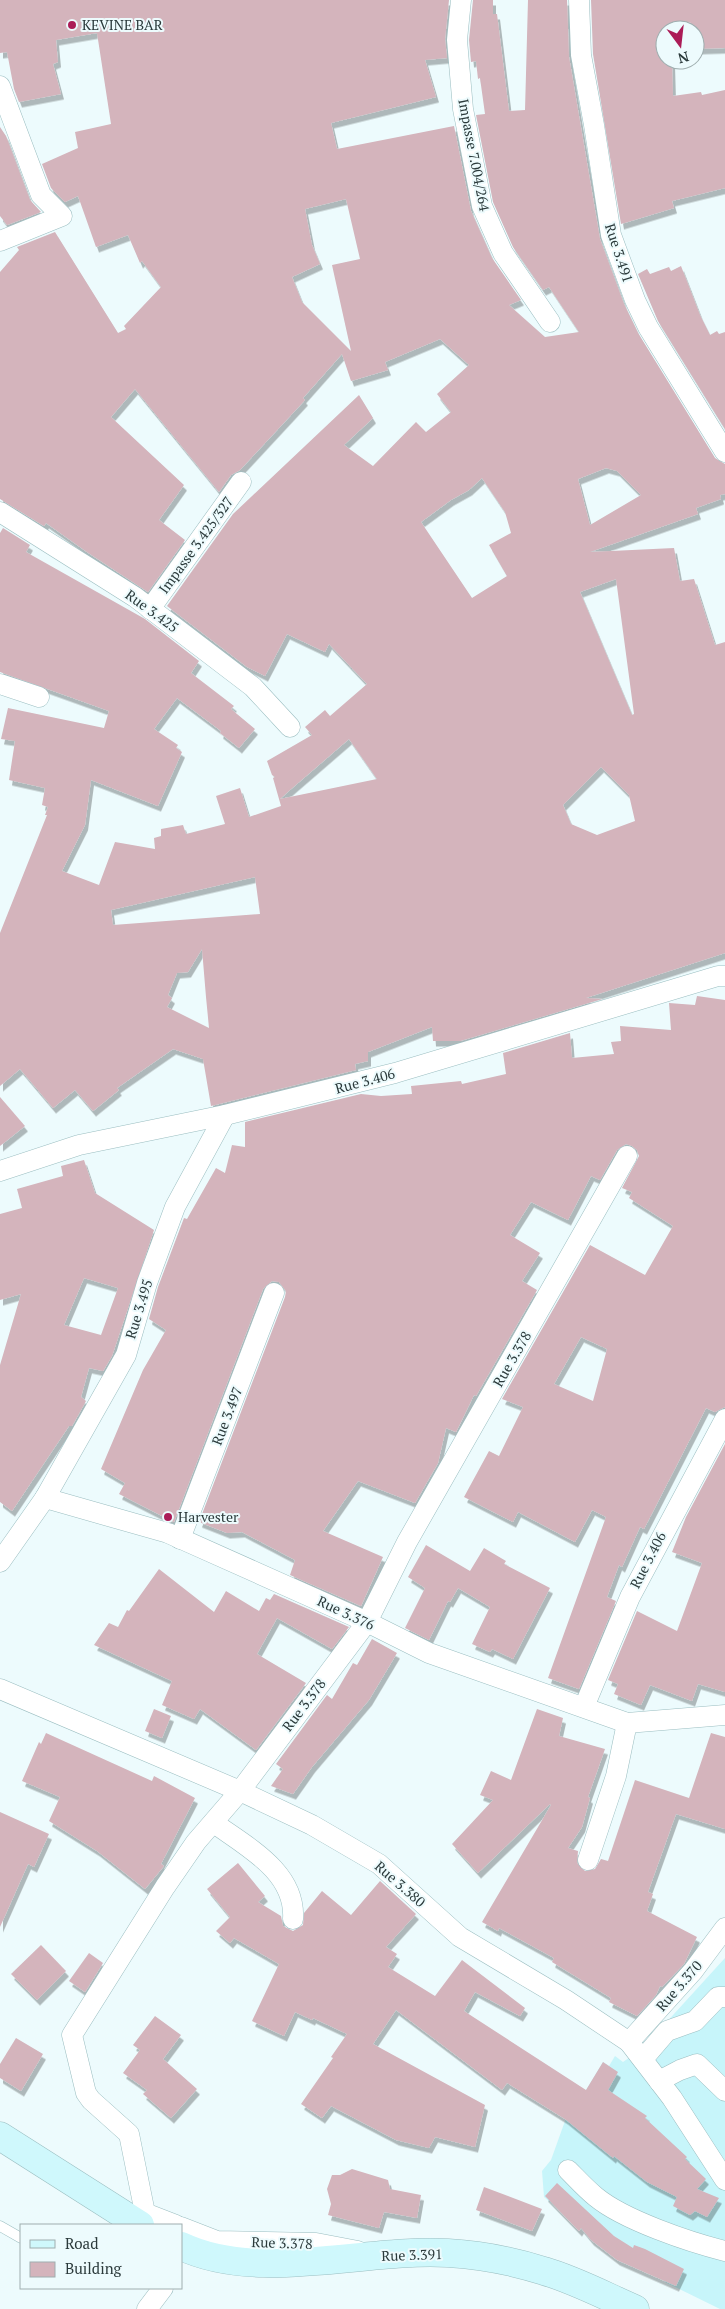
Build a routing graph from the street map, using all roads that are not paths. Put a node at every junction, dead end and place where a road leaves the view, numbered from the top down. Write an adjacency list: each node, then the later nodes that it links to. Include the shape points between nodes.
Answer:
1 (461, 0): 5 (street, Impasse 7.004/264, via 457,40 461,89 482,206 503,253)
2 (579, 0): 6 (street, Rue 3.491, via 581,55 611,235 648,327)
3 (0, 86): 4 (street, via 41,195 62,216)
4 (0, 241)
5 (550, 322)
6 (725, 452)
7 (241, 482): 9 (street, Impasse 3.425/327)
8 (0, 512): 9 (street, Rue 3.425)
9 (150, 609): 12 (street, Rue 3.425, via 253,687)
10 (0, 684): 11 (street)
11 (39, 697)
12 (290, 728)
13 (725, 976): 14 (street, Rue 3.406, via 396,1073)
14 (226, 1115): 16 (street, Rue 3.406, via 78,1145); 19 (street, Rue 3.495, via 175,1207 147,1283 126,1355)
15 (627, 1156): 22 (street, Rue 3.378, via 407,1542)
16 (0, 1171)
17 (274, 1293): 20 (street, Rue 3.497)
18 (725, 1419): 24 (street, Rue 3.406, via 630,1597)
19 (45, 1498): 20 (street, Rue 3.376); 21 (street)
20 (180, 1538): 22 (street, Rue 3.376)
21 (0, 1562)
22 (367, 1622): 24 (street, Rue 3.376, via 429,1653); 27 (street, Rue 3.378)
23 (0, 1689): 27 (street, Rue 3.380)
24 (584, 1707): 26 (street, Rue 3.376)
25 (725, 1715): 26 (street, Rue 3.376)
26 (627, 1723): 29 (street, via 616,1776)
27 (240, 1791): 28 (street, Rue 3.378); 33 (street, Rue 3.380, via 312,1825 379,1864 460,1937)
28 (214, 1823): 30 (street, via 267,1862 284,1880 294,1907); 41 (street, Rue 3.378, via 196,1842 165,1887 72,2035 86,2093 129,2134 145,2213)
29 (588, 1860)
30 (293, 1919)
31 (725, 1928): 33 (street, Rue 3.370, via 693,1971)
32 (725, 1997): 34 (street, via 718,1998 695,2021 667,2031)
33 (629, 2042): 34 (street, Rue 3.380)
34 (643, 2059): 35 (street, Rue 3.380)
35 (659, 2081): 36 (street, via 698,2065); 39 (street, Rue 3.380)
36 (725, 2091)
37 (0, 2136): 40 (main road)
38 (568, 2170): 45 (street, via 597,2198 638,2221)
39 (725, 2180)
40 (138, 2224)
41 (173, 2224)
42 (0, 2226): 43 (lane)
43 (20, 2237)
44 (184, 2247): 48 (main road, Rue 3.391, via 226,2260 266,2263 446,2253 497,2259 546,2271)
45 (725, 2251)
46 (162, 2289): 47 (street)
47 (147, 2309)
48 (635, 2309)

